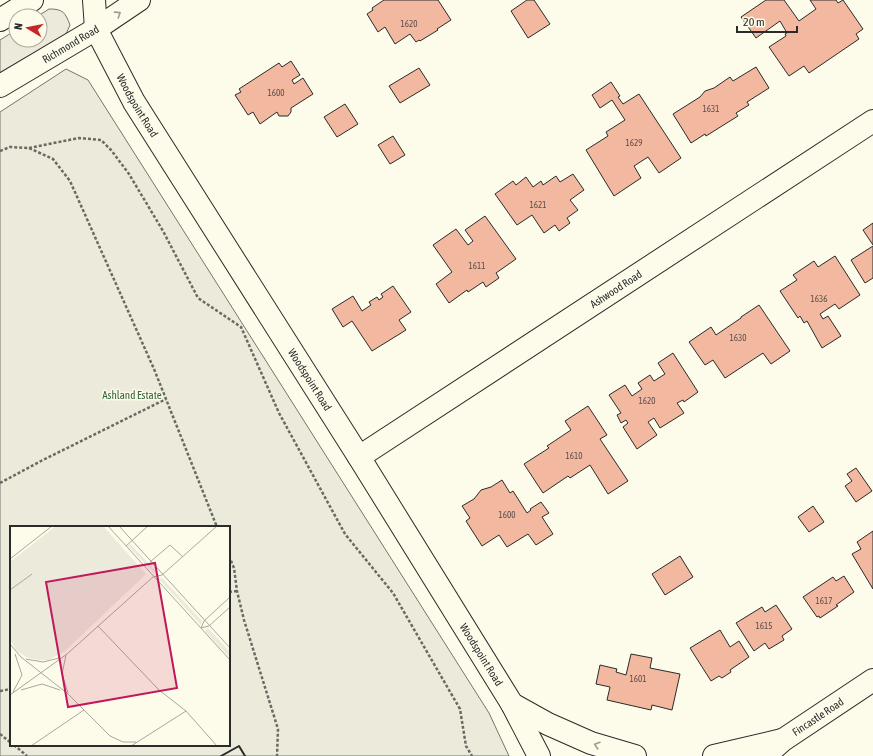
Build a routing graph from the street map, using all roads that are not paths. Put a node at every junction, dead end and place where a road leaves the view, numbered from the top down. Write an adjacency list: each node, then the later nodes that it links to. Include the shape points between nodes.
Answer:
1 (32, 0): 4 (street)
2 (94, 0): 5 (street, Woodspoint Road)
3 (139, 0): 5 (street, Richmond Road, one-way to 3)
4 (0, 20)
5 (96, 29): 6 (street, Richmond Road); 8 (street, Woodspoint Road, via 134,102)
6 (0, 86)
7 (873, 121): 8 (street, Ashwood Road)
8 (359, 457): 10 (street, Woodspoint Road)
9 (873, 680): 11 (street, Fincastle Road)
10 (512, 704): 12 (street); 13 (street, Woodspoint Road); 14 (street, one-way to 10, via 590,743)
11 (777, 748): 15 (street); 16 (street, Fincastle Road)
12 (527, 756)
13 (539, 756)
14 (635, 756)
15 (714, 756)
16 (765, 756)

